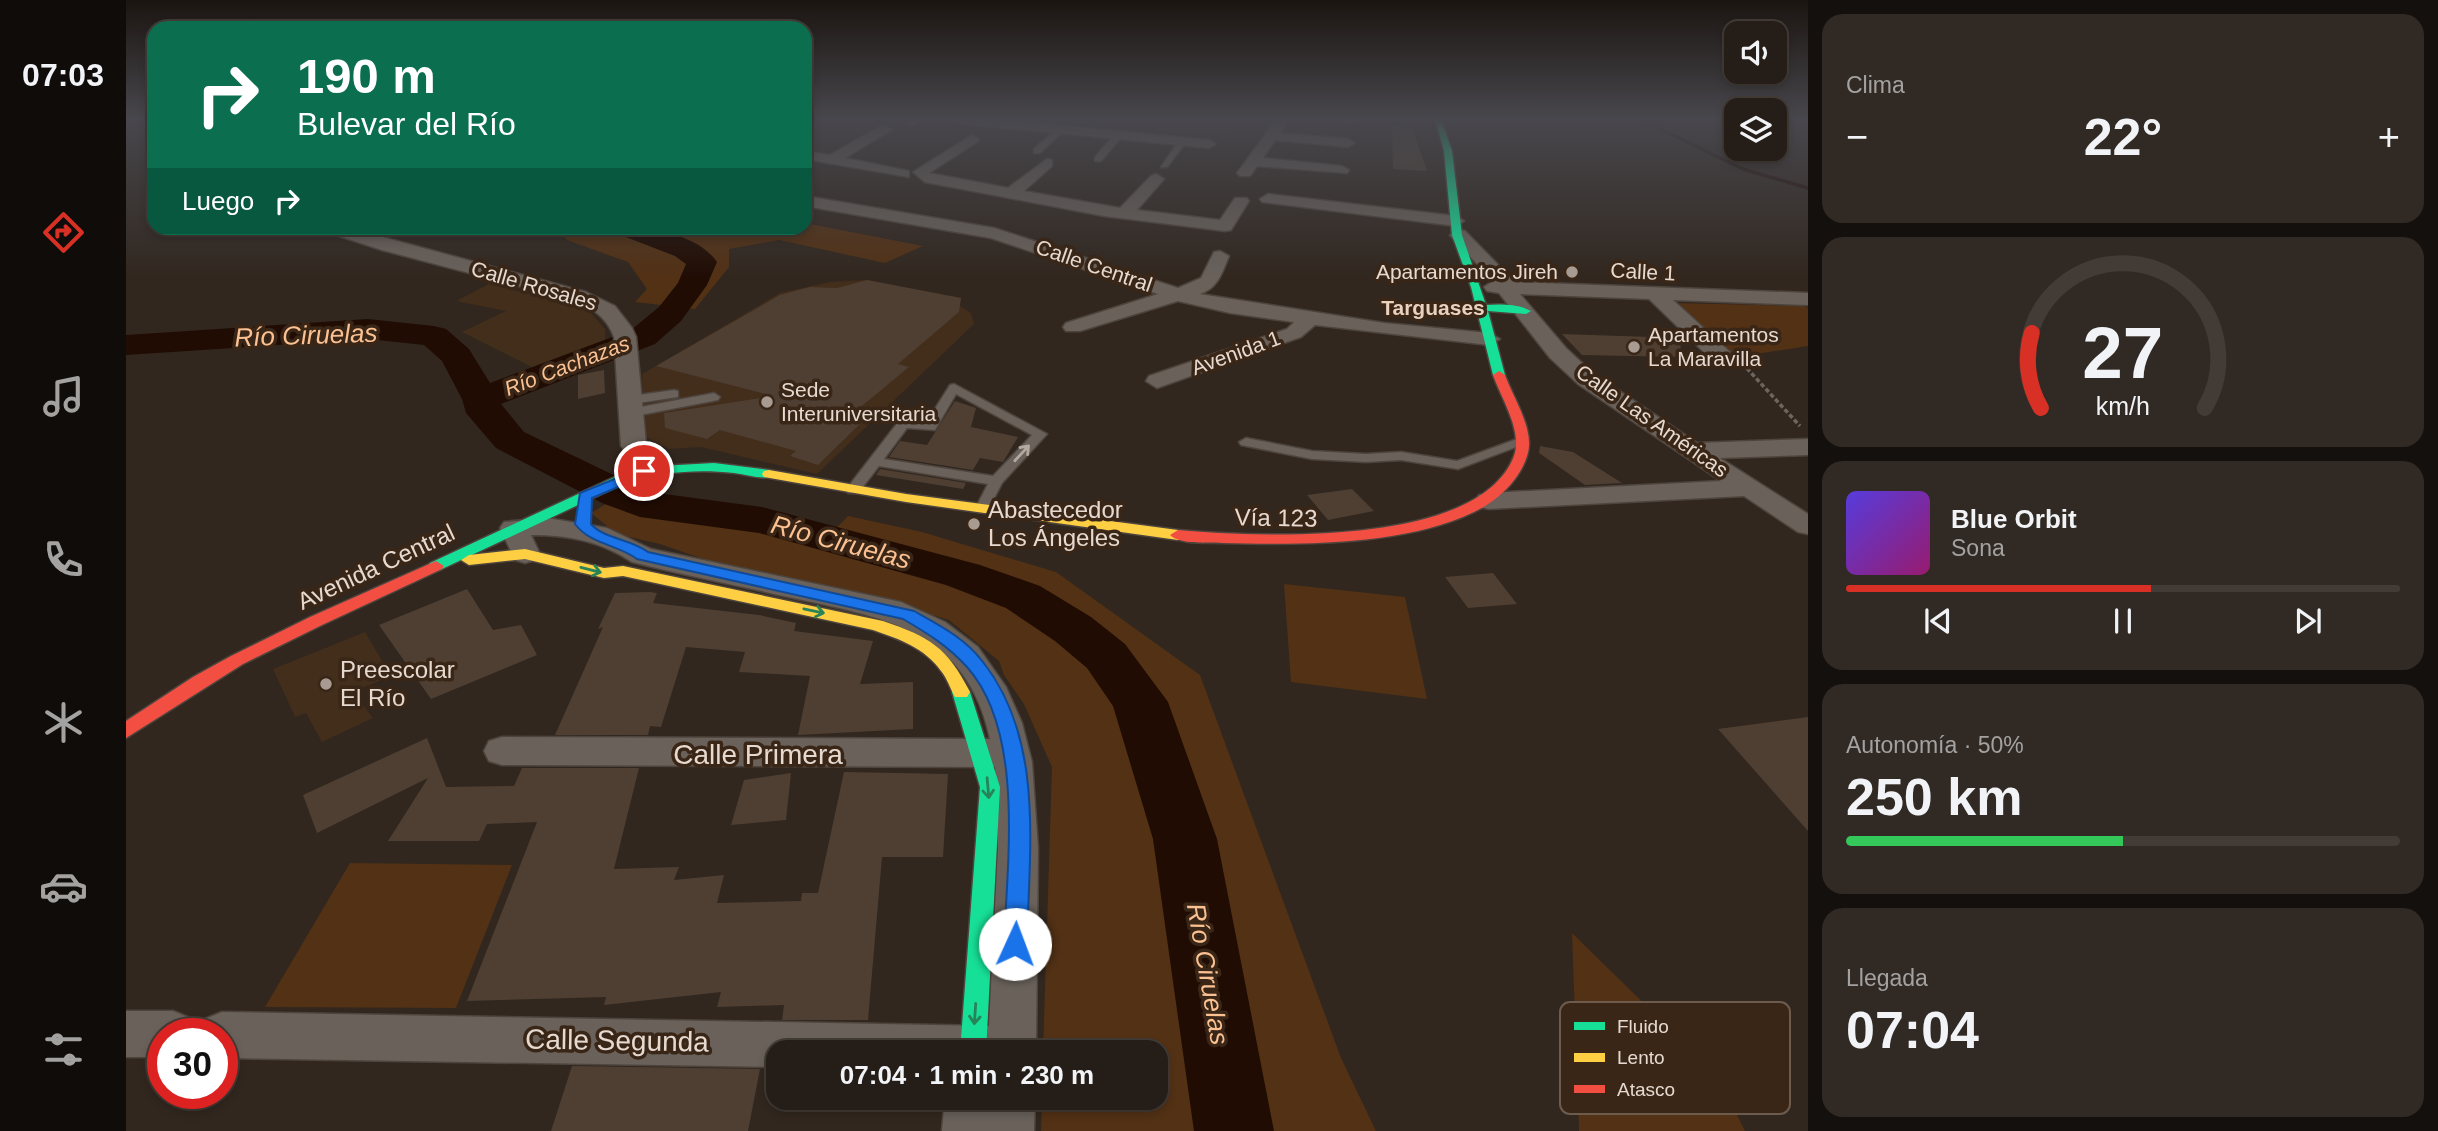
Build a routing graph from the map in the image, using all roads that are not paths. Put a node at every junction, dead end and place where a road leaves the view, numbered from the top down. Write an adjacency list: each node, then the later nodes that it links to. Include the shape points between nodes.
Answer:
1 (893, 172): 7 (street)
2 (926, 172): 8 (street)
3 (1030, 172): 9 (street)
4 (1160, 172): 12 (street)
5 (1246, 172): 10 (street)
6 (1450, 172): 13 (main road)
7 (904, 174): 8 (street)
8 (923, 174): 9 (street)
9 (1012, 193): 12 (street)
10 (1245, 195): 12 (street, via 1225,226); 13 (street, via 1415,213)
11 (812, 202): 18 (street, Calle Central, via 994,233)
12 (1124, 214)
13 (1456, 223): 16 (main road); 17 (street, Calle Las Américas)
14 (354, 235): 30 (street, Calle Rosales, via 588,299 613,313 626,345)
15 (1220, 256): 18 (street, via 1209,281)
16 (1475, 286): 17 (street, Calle 1); 21 (main road)
17 (1510, 288): 19 (street, Calle 1); 22 (street, Calle Las Américas, via 1509,294)
18 (1179, 295): 23 (street, Calle Central); 24 (street)
19 (1656, 295): 20 (street, Calle 1); 26 (street)
20 (1808, 299)
21 (1481, 309): 22 (main road); 25 (main road)
22 (1525, 312): 34 (street, Calle Las Américas, via 1586,379)
23 (1310, 318): 25 (street, Calle Central, via 1428,340); 27 (street, Avenida 1, via 1294,333)
24 (1073, 327)
25 (1490, 344): 32 (main road)
26 (1722, 357)
27 (1157, 381)
28 (693, 392): 30 (lane)
29 (714, 397): 30 (lane)
30 (630, 406): 36 (street, Calle Rosales, via 634,446)
31 (1246, 442): 32 (lane, via 1312,455 1401,456 1458,465)
32 (1522, 442): 41 (main road, via 1519,461 1508,481)
33 (1808, 447): 34 (street)
34 (1691, 451): 38 (street, Calle Las Américas)
35 (874, 461): 37 (lane); 37 (lane, one-way to 35, via 1040,434 954,388 930,427 904,424); 39 (lane)
36 (657, 468): 39 (main road, Vía 123, via 723,465); 40 (main road, Avenida Central)
37 (996, 481): 42 (lane)
38 (1748, 488): 41 (street); 43 (street, Calle Las Américas)
39 (853, 490): 42 (main road, Vía 123)
40 (589, 494): 44 (street, via 583,524); 45 (main road, Avenida Central)
41 (1489, 501): 42 (main road, Vía 123, via 1421,524 1304,544 1194,537)
42 (982, 509)
43 (1808, 526)
44 (591, 534): 45 (street, via 557,526); 46 (street, via 632,548)
45 (520, 541): 46 (main road, one-way to 46, via 604,573); 47 (main road, Avenida Central); 47 (main road)
46 (673, 573): 52 (street, via 890,609 926,624 966,653 986,680)
47 (397, 583): 48 (main road, Avenida Central)
48 (210, 673): 49 (main road); 50 (main road, Avenida Central)
49 (126, 709)
50 (126, 731)
51 (502, 751): 52 (street, Calle Primera)
52 (998, 753): 56 (street, via 1020,814)
53 (126, 1034): 54 (street)
54 (147, 1034)
55 (238, 1035): 57 (street, Calle Segunda)
56 (993, 1040)
57 (766, 1046)
58 (969, 1110): 60 (street)
59 (1010, 1110): 61 (street)
60 (967, 1131)
61 (1009, 1131)

